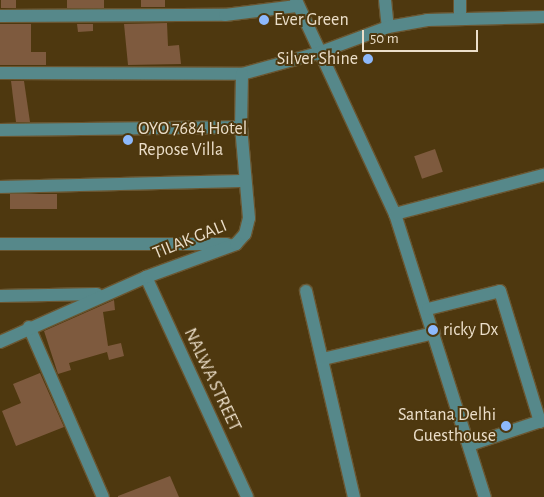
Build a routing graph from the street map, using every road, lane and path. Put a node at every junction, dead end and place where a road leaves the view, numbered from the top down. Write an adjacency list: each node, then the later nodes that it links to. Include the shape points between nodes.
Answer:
1 (385, 0): 7 (street)
2 (460, 0): 6 (street)
3 (296, 3): 4 (street, via 225,15); 8 (street)
4 (0, 16)
5 (544, 17): 6 (street)
6 (460, 18): 7 (street)
7 (388, 27): 8 (street)
8 (318, 53): 10 (street); 16 (street)
9 (0, 73): 10 (street)
10 (242, 74): 11 (street, TILAK GALI)
11 (241, 127): 12 (street); 14 (street, TILAK GALI)
12 (0, 130)
13 (544, 175): 16 (street)
14 (245, 181): 15 (street); 18 (street, TILAK GALI, via 249,218 245,234)
15 (0, 187)
16 (395, 214): 23 (street)
17 (0, 244): 18 (street)
18 (236, 244): 19 (street, TILAK GALI)
19 (146, 277): 21 (street, TILAK GALI); 31 (street, NALWA STREET)
20 (306, 291): 27 (street)
21 (105, 294): 22 (street); 24 (street, TILAK GALI)
22 (0, 296)
23 (428, 309): 25 (street); 28 (street, via 500,291)
24 (29, 327): 26 (street, TILAK GALI); 30 (street)
25 (434, 333): 27 (street); 29 (street)
26 (0, 342)
27 (322, 359): 32 (street)
28 (542, 421): 29 (street)
29 (469, 445): 33 (street)
30 (103, 497)
31 (247, 497)
32 (354, 497)
33 (485, 497)

